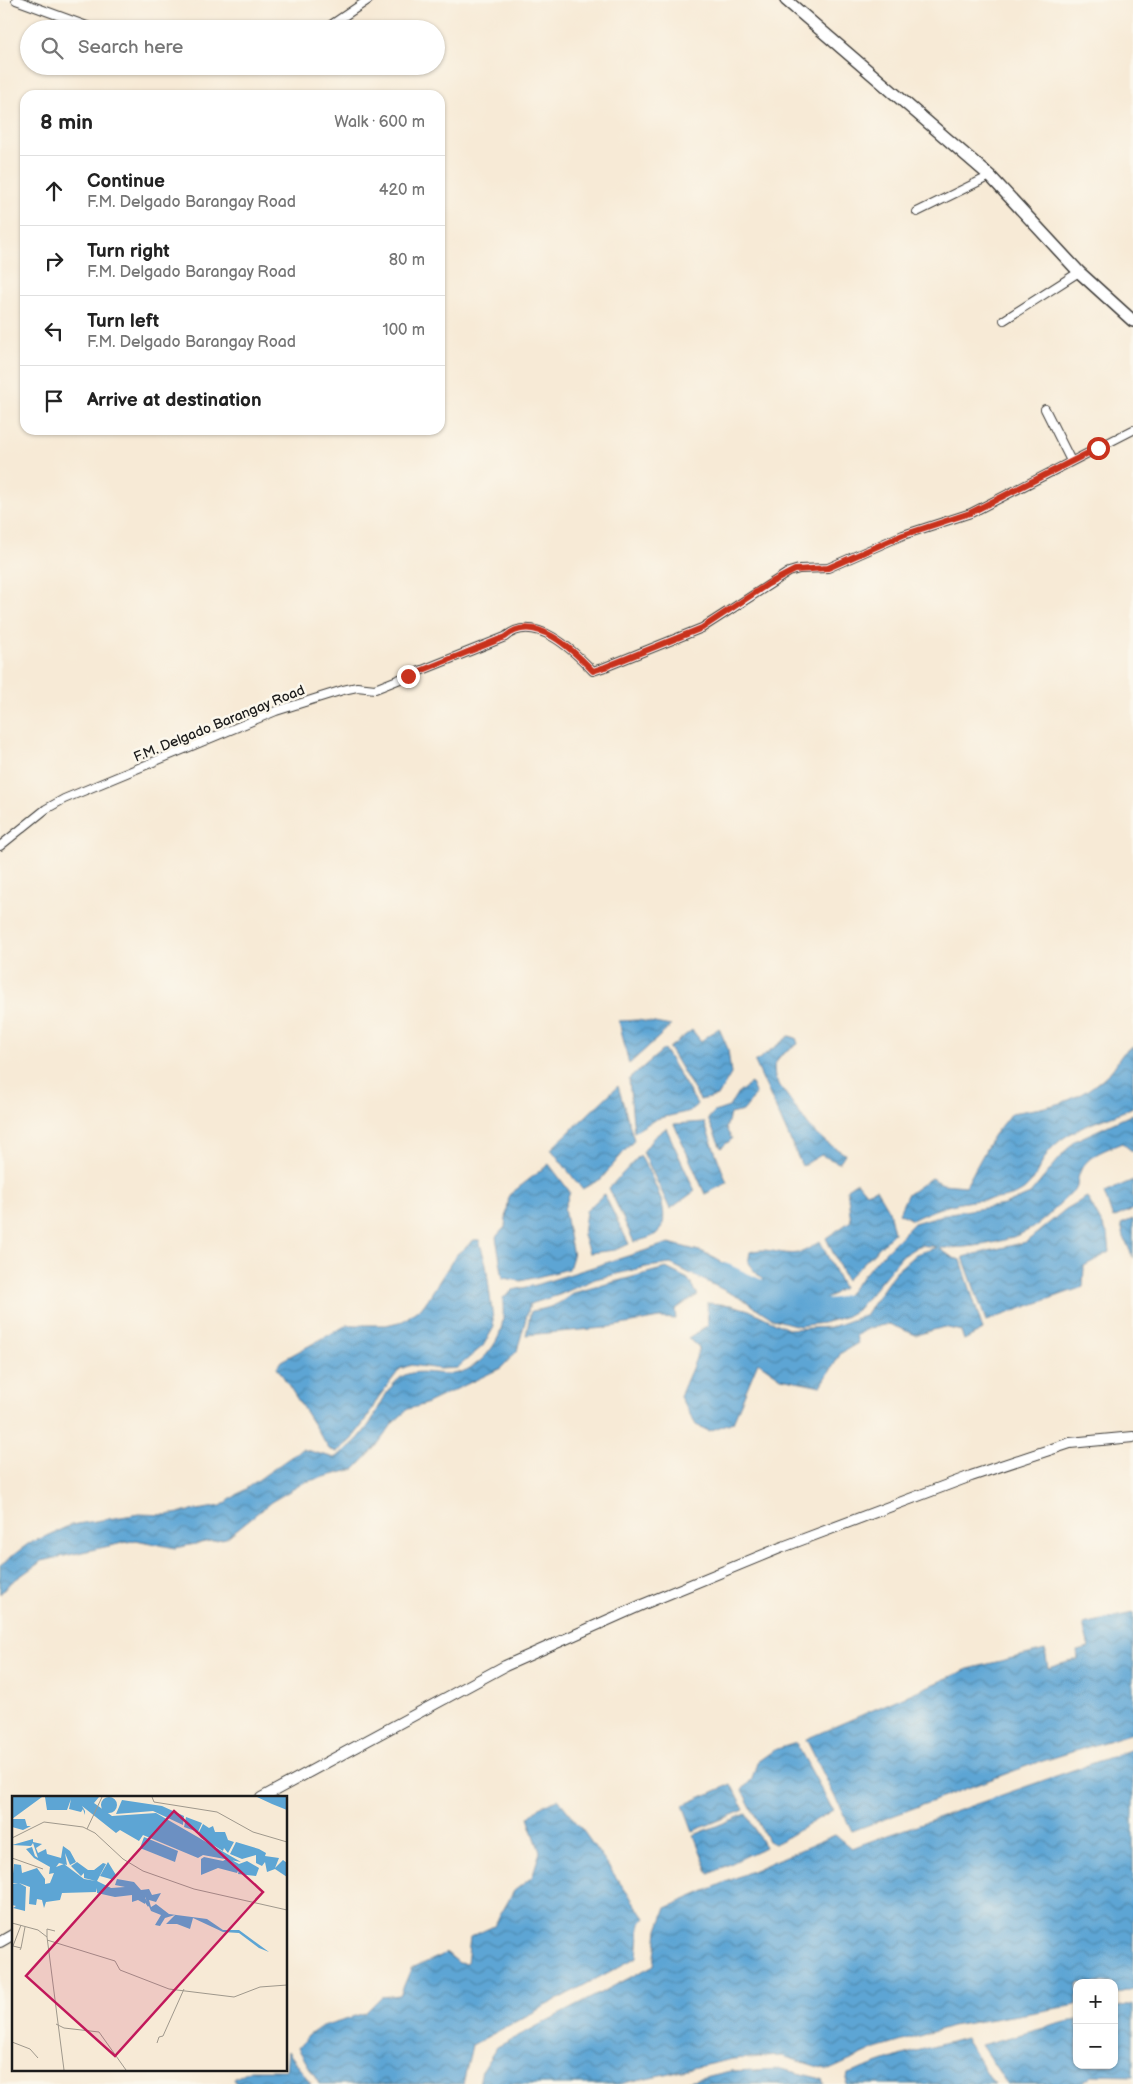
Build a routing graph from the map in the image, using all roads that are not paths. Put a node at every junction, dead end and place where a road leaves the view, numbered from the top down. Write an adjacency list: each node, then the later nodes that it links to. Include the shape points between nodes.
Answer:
1 (16, 0): 4 (street)
2 (368, 0): 5 (street)
3 (786, 0): 6 (main road)
4 (70, 20)
5 (339, 20)
6 (990, 176): 7 (street); 8 (main road)
7 (917, 212)
8 (1079, 272): 9 (street); 10 (main road)
9 (1004, 320)
10 (1133, 321)
11 (1045, 409): 13 (street)
12 (1133, 430): 13 (street, F.M. Delgado Barangay Road)
13 (1071, 461): 14 (street, F.M. Delgado Barangay Road, via 961,516 903,535 828,568 795,570 702,628 605,667 593,671 563,643 539,631 513,630 505,637 375,689 357,687 343,690 276,711 64,799 46,809)
14 (0, 846)
15 (1133, 1437): 16 (street, via 1070,1443 971,1476 644,1604 505,1666)
16 (265, 1796)
17 (12, 1935): 18 (street)
18 (0, 1942)

